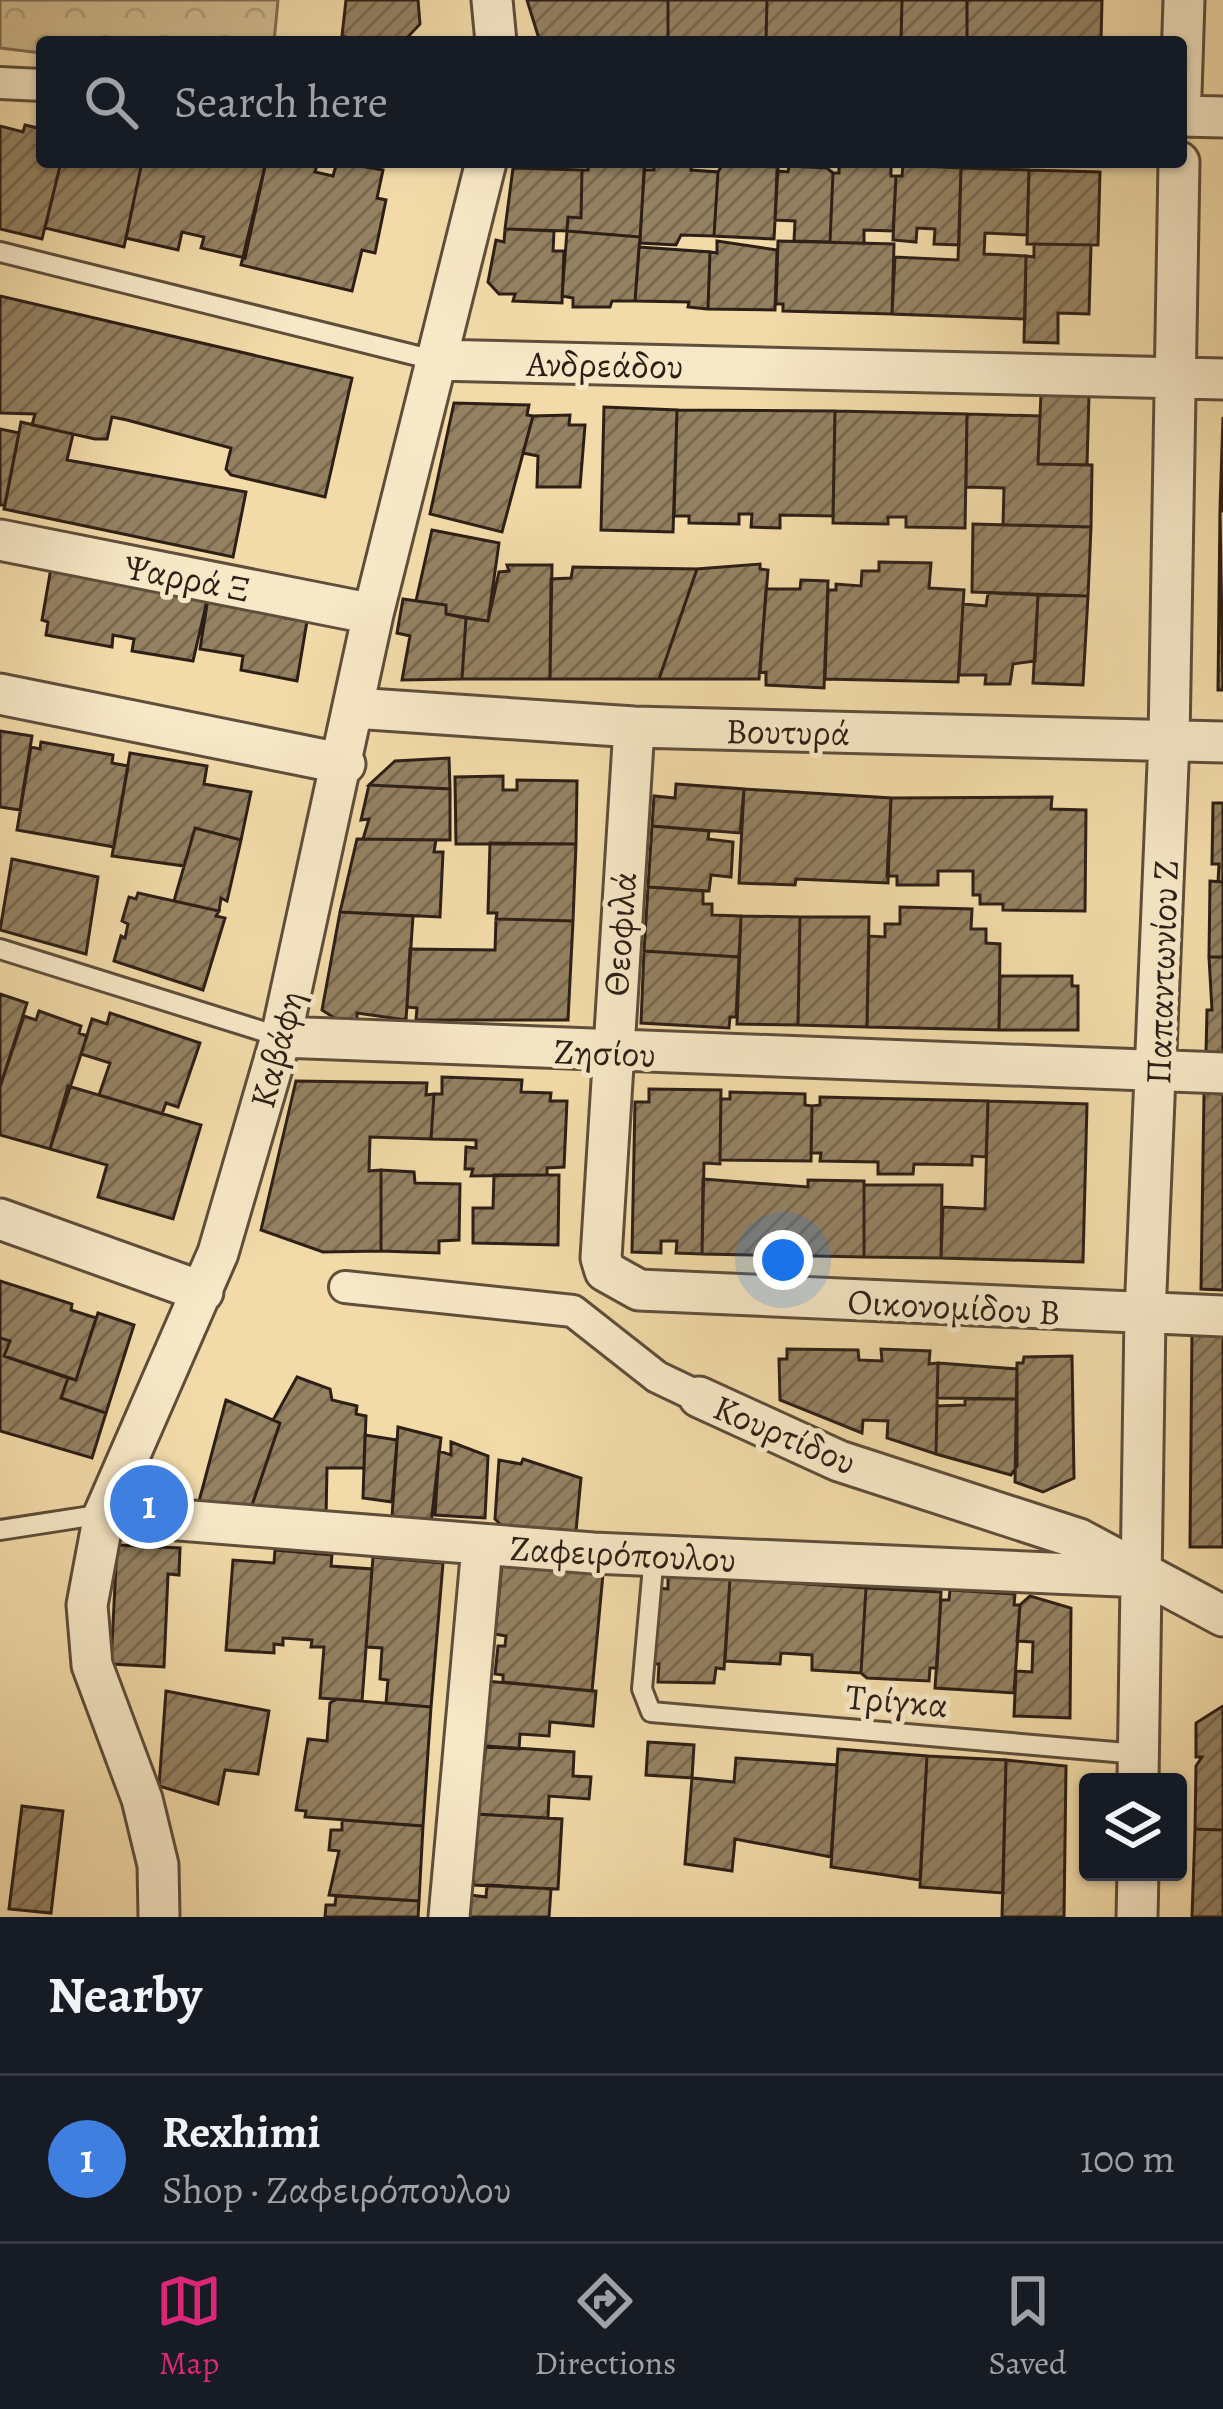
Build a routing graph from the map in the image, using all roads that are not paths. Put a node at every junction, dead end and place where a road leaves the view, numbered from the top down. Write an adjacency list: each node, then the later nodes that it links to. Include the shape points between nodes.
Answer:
1 (492, 0): 3 (street)
2 (1184, 0): 4 (street)
3 (495, 36)
4 (1183, 36)
5 (0, 83): 6 (street)
6 (36, 85)
7 (1187, 116): 8 (street)
8 (1223, 117)
9 (484, 168): 12 (street, Καβάφη)
10 (1179, 168): 13 (street, Παπαντωνίου Ζ)
11 (0, 252): 12 (lane, Ανδρεάδου)
12 (434, 360): 13 (street, Ανδρεάδου); 16 (street, Καβάφη)
13 (1174, 378): 14 (street, Ανδρεάδου); 20 (street, Παπαντωνίου Ζ)
14 (1223, 379)
15 (0, 540): 16 (street, Ψαρρά Ξ)
16 (374, 614): 18 (street, Καβάφη)
17 (0, 694): 22 (street)
18 (354, 708): 19 (street, Βουτυρά); 22 (street, Καβάφη)
19 (634, 728): 20 (street, Βουτυρά); 25 (street, Θεοφιλά)
20 (1168, 740): 21 (street, Βουτυρά); 26 (street, Παπαντωνίου Ζ)
21 (1223, 742)
22 (345, 764): 24 (street, Καβάφη)
23 (0, 949): 24 (lane, Ζησίου)
24 (281, 1037): 25 (street, Ζησίου); 31 (street, Καβάφη)
25 (611, 1052): 26 (street, Ζησίου); 29 (street, Θεοφιλά, via 601,1258)
26 (1158, 1071): 27 (street, Ζησίου); 32 (street, Παπαντωνίου Ζ)
27 (1223, 1073)
28 (0, 1219): 31 (street)
29 (615, 1280): 32 (street, Οικονομίδου Β, via 639,1290)
30 (345, 1287): 34 (street, Κουρτίδου, via 573,1311 657,1377)
31 (202, 1292): 35 (street, Καβάφη)
32 (1145, 1315): 33 (street, Οικονομίδου Β); 39 (street, Παπαντωνίου Ζ)
33 (1223, 1316)
34 (700, 1397): 39 (street, Κουρτίδου, via 839,1461 1078,1539)
35 (104, 1514): 36 (lane); 37 (street, Ζαφειρόπουλου); 43 (street, Καβάφη, via 87,1605 92,1665 142,1799 158,1865)
36 (0, 1530)
37 (482, 1546): 38 (street, Ζαφειρόπουλου); 44 (street)
38 (654, 1555): 39 (street, Ζαφειρόπουλου); 41 (lane, Τρίγκα, via 642,1689 651,1712)
39 (1143, 1577): 40 (street, Κουρτίδου); 41 (street, Παπαντωνίου Ζ)
40 (1223, 1616)
41 (1138, 1768)
42 (1138, 1881): 45 (street)
43 (159, 1917)
44 (449, 1917)
45 (1137, 1917)

